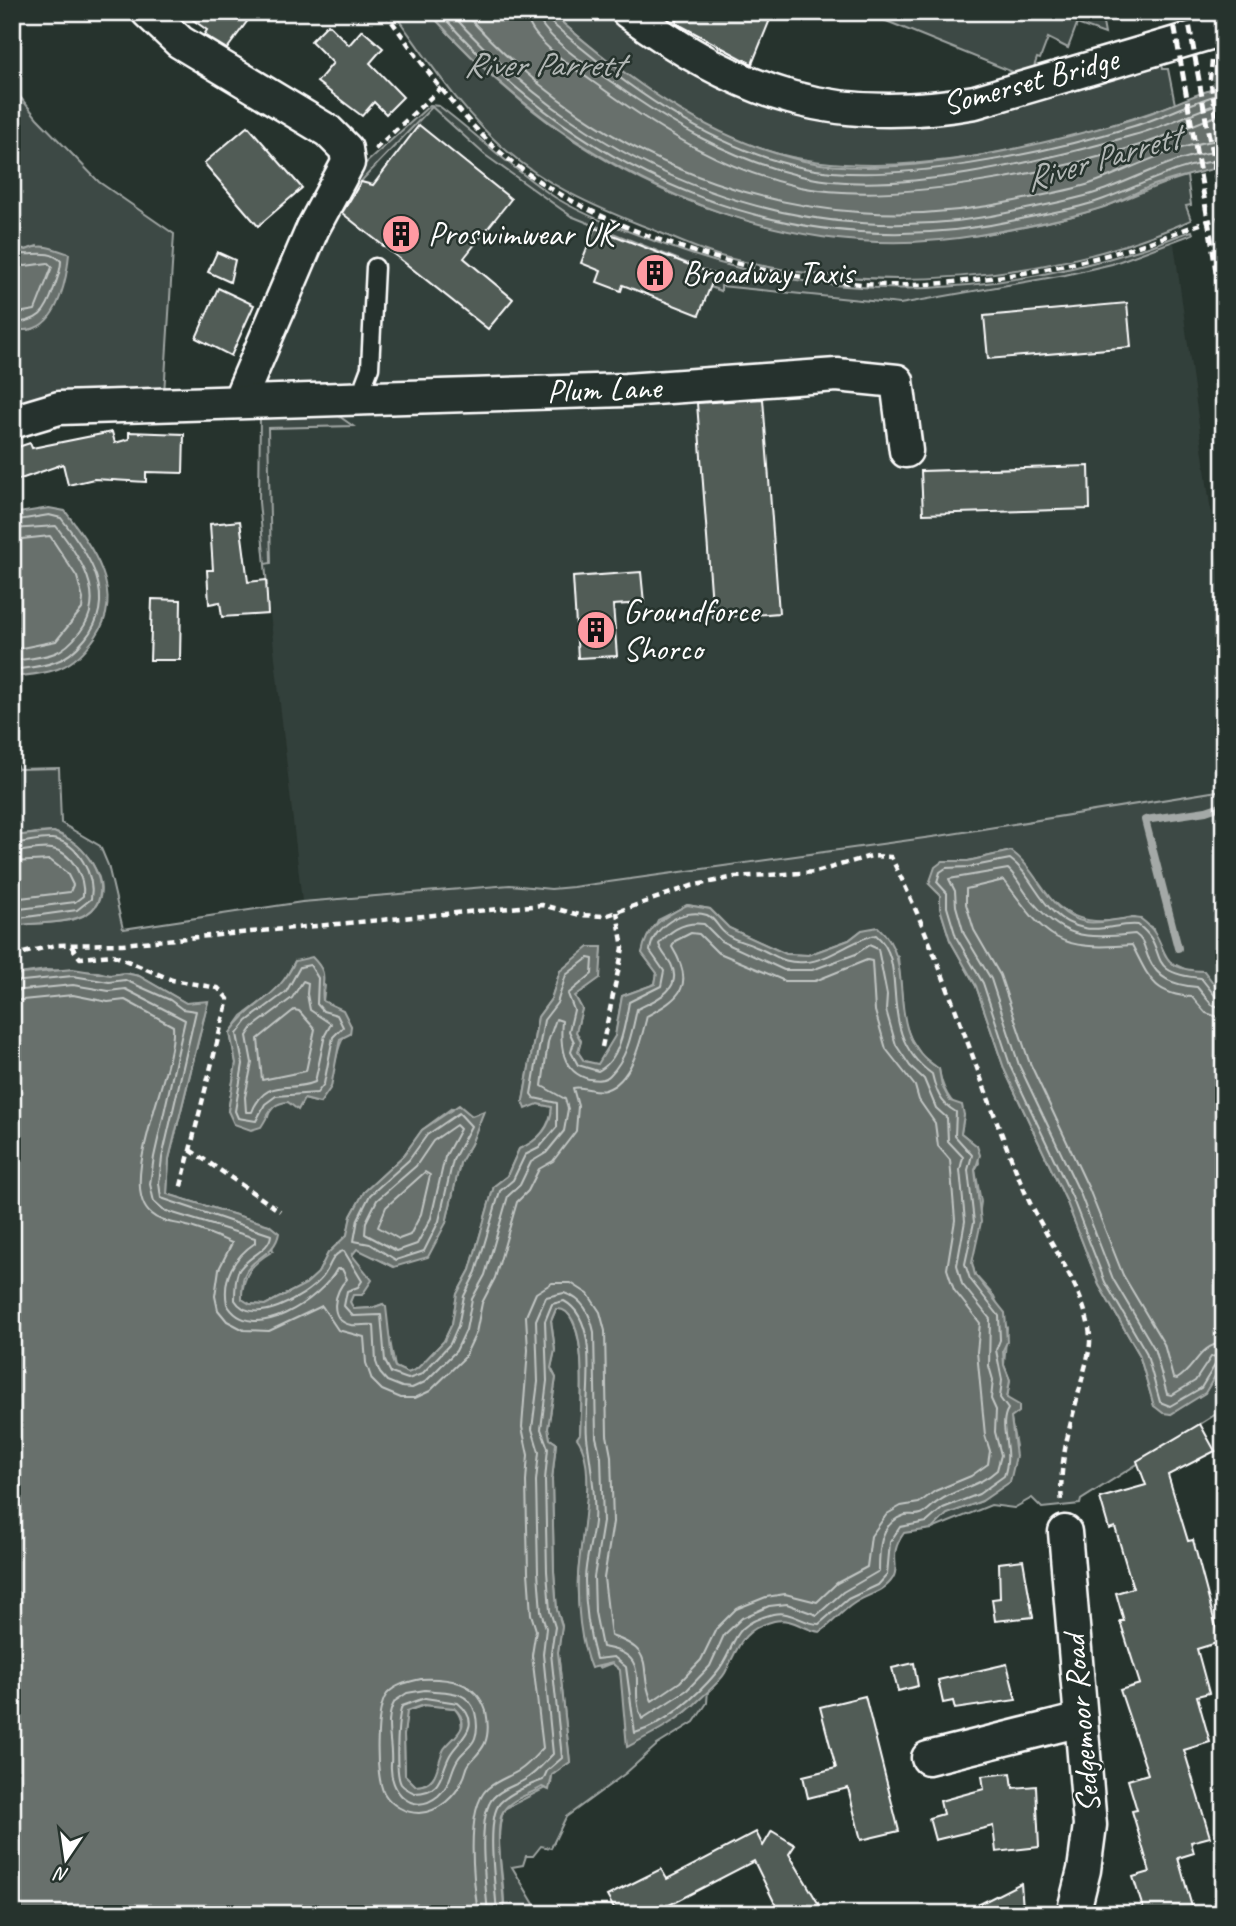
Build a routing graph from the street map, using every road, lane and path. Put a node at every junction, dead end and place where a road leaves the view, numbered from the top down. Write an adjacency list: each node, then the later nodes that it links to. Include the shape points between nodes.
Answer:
1 (148, 12): 6 (street, via 180,42 328,131 346,149)
2 (385, 12): 5 (path)
3 (628, 12): 4 (street, Somerset Bridge, via 703,61 769,92 823,107 867,111 975,102 1161,46)
4 (1215, 43): 7 (path, via 1210,79)
5 (441, 88): 6 (path, via 376,148); 8 (path, via 484,138 592,211 706,257 780,275 859,284 929,285 1094,258)
6 (348, 163): 11 (street, via 313,228)
7 (1224, 163)
8 (1224, 217)
9 (374, 267): 10 (lane, via 370,368)
10 (359, 397): 11 (street, Plum Lane); 13 (street, Plum Lane, via 626,390 837,375 897,381)
11 (239, 401): 12 (street, Plum Lane, via 59,408)
12 (12, 422)
13 (906, 452)
14 (617, 912): 15 (path, via 580,915 542,905); 17 (path, via 623,948); 21 (path, via 691,886 735,877 816,872 871,856 891,857 920,915 1026,1195 1087,1317 1091,1339 1060,1489)
15 (70, 945): 16 (path); 18 (path, via 80,958 113,955 172,980 218,988 228,999)
16 (12, 956)
17 (602, 1047)
18 (190, 1150): 19 (path); 20 (path)
19 (180, 1190)
20 (280, 1211)
21 (1065, 1532): 22 (street, Sedgemoor Road)
22 (1081, 1720): 23 (street); 24 (street, Sedgemoor Road, via 1090,1825)
23 (928, 1758)
24 (1073, 1914)

